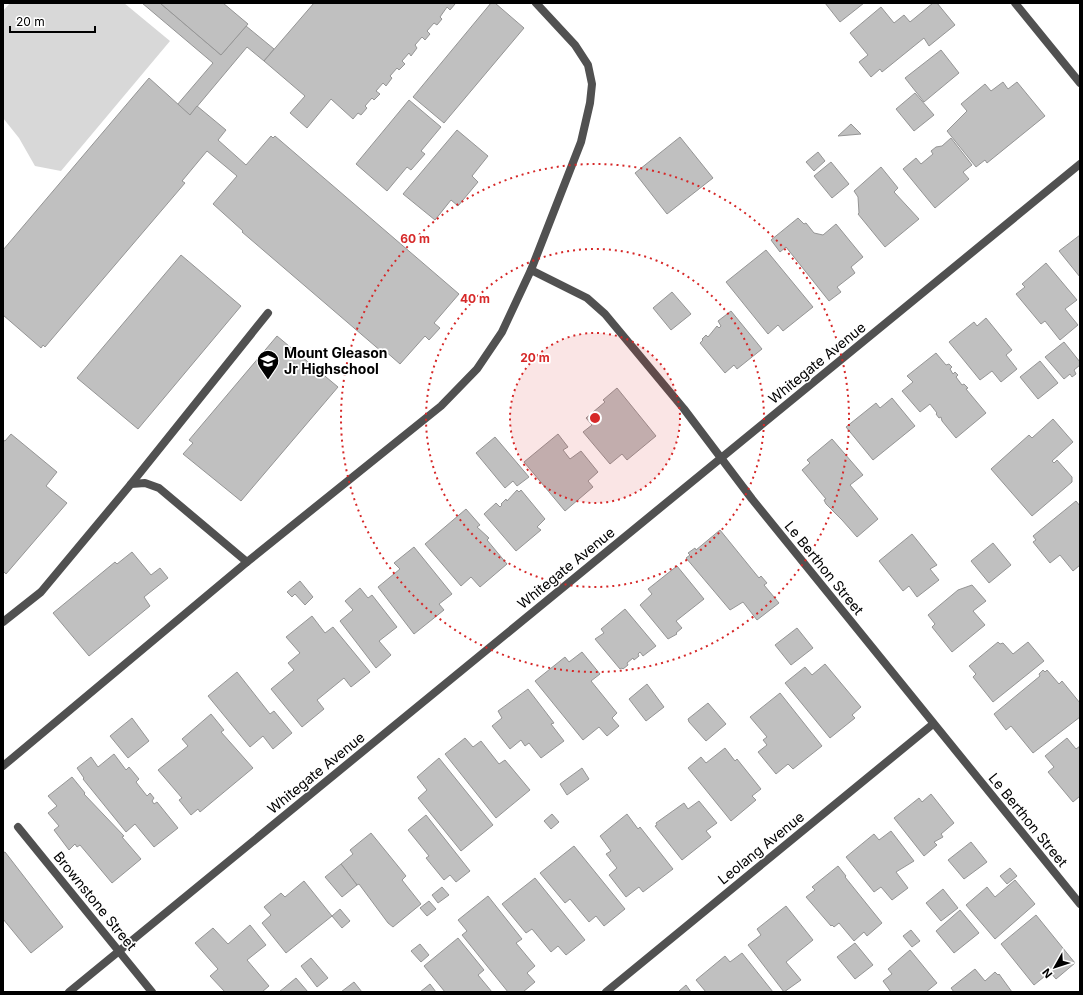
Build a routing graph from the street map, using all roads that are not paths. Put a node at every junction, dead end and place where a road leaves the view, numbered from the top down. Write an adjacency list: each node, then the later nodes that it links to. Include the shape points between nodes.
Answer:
1 (536, 3): 5 (street, via 575,45 588,65 592,84 581,142)
2 (1015, 3): 3 (street)
3 (1080, 84)
4 (1080, 164): 7 (street, Whitegate Avenue)
5 (531, 270): 7 (street, Le Berthon Street, via 587,298 605,314 684,409); 9 (street, via 502,332 477,369 460,387 441,406)
6 (268, 313): 8 (street)
7 (721, 459): 11 (street, Le Berthon Street); 15 (street, Whitegate Avenue)
8 (131, 484): 9 (street, via 145,483 159,488); 10 (street, via 41,592)
9 (247, 562): 12 (street)
10 (3, 622)
11 (933, 724): 14 (street, Le Berthon Street); 18 (street, Leolang Avenue)
12 (3, 766)
13 (18, 827): 15 (street, Brownstone Street)
14 (1080, 904)
15 (119, 951): 16 (street, Whitegate Avenue); 17 (street, Brownstone Street)
16 (69, 992)
17 (152, 992)
18 (606, 992)

